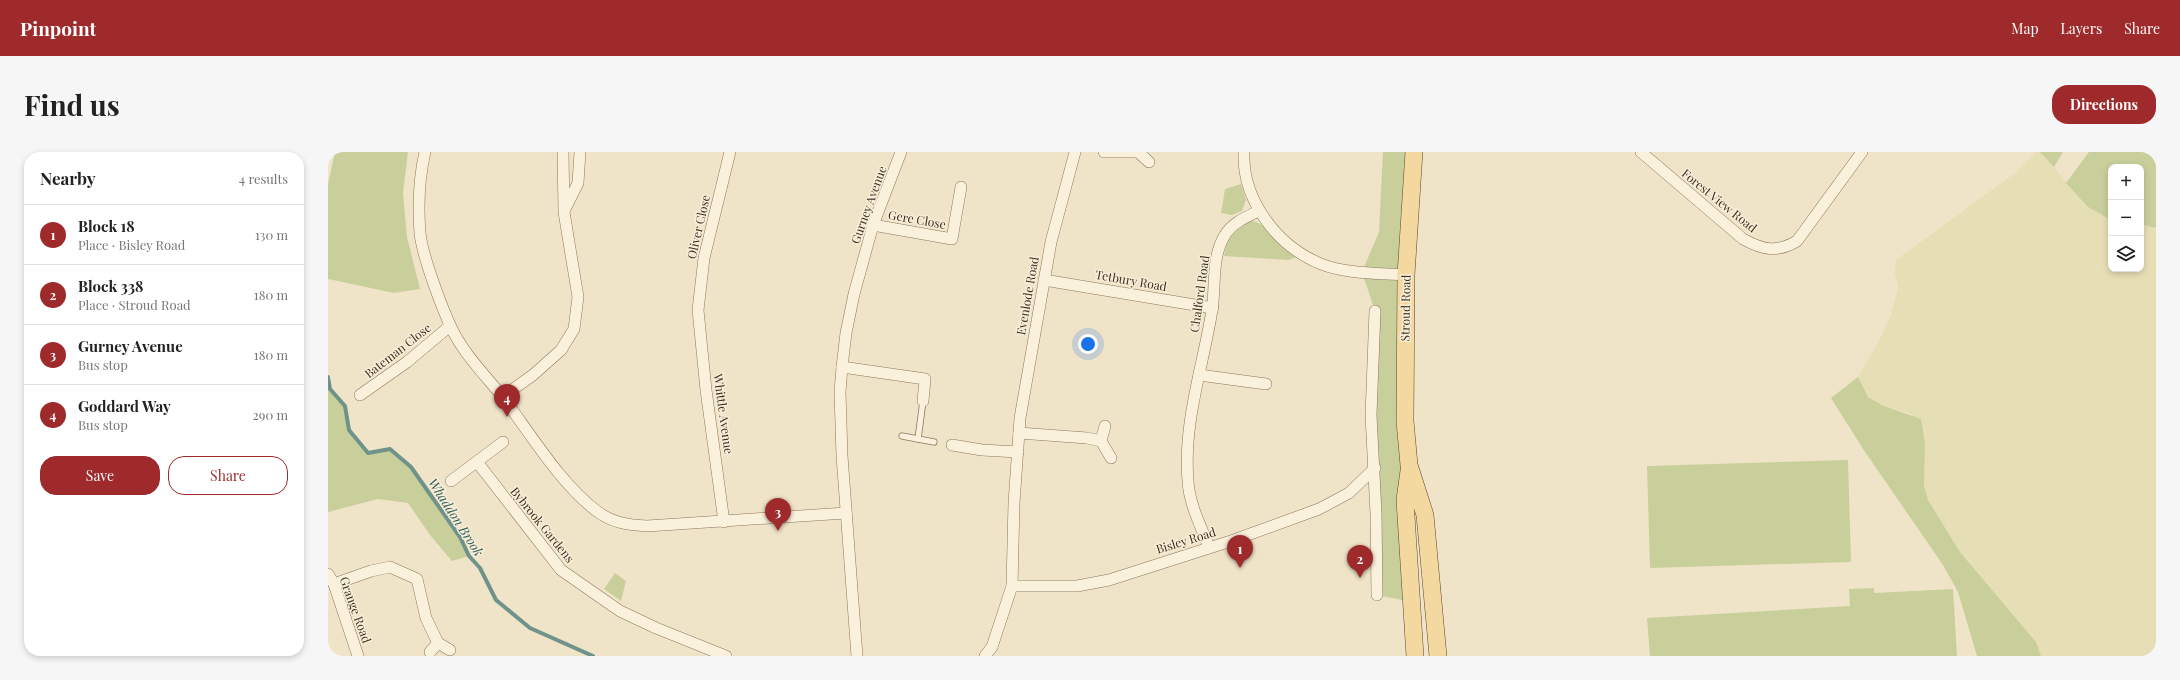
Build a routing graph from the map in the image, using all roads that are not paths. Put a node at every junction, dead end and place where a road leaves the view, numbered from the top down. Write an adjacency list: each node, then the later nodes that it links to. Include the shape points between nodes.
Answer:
1 (425, 152): 23 (street, via 422,167 420,234 428,265)
2 (563, 152): 16 (street)
3 (580, 152): 16 (street, via 578,183)
4 (730, 152): 21 (street, Oliver Close, via 704,258)
5 (901, 152): 17 (street, Gurney Avenue)
6 (1075, 152): 19 (street, Evenlode Road, via 1051,242)
7 (1104, 152): 8 (street)
8 (1138, 152): 13 (street)
9 (1244, 152): 15 (street, via 1243,169)
10 (1414, 152): 18 (main road, Stroud Road)
11 (1641, 152): 12 (street, Forest View Road, via 1743,239 1758,248 1772,249 1787,247 1797,241)
12 (1862, 152)
13 (1149, 162)
14 (961, 187): 17 (street, Gere Close, via 952,239)
15 (1259, 211): 18 (street, via 1273,229 1298,251 1322,264 1362,272); 20 (street, Chalford Road, via 1240,220 1225,235 1217,255)
16 (564, 212): 28 (street, via 578,297 574,329 561,350 533,376)
17 (873, 225): 24 (street, Gurney Avenue, via 851,307)
18 (1406, 275): 41 (main road, Stroud Road, via 1405,421)
19 (1044, 280): 20 (street, Tetbury Road); 31 (street, Evenlode Road)
20 (1213, 308): 25 (street, Chalford Road)
21 (698, 310): 45 (street, Whittle Avenue)
22 (1374, 311): 42 (street, via 1371,415)
23 (450, 326): 27 (street, Bateman Close, via 407,362); 28 (street, via 468,354)
24 (842, 367): 29 (street, via 925,379); 44 (street, Gurney Avenue, via 840,417)
25 (1199, 375): 26 (street); 46 (street, Chalford Road, via 1190,419 1188,482)
26 (1266, 384)
27 (360, 395)
28 (502, 397): 45 (street, via 546,456 584,500 610,519 647,526)
29 (923, 401): 33 (lane)
30 (1105, 426): 34 (street)
31 (1019, 433): 34 (street); 38 (street, Evenlode Road)
32 (902, 436): 33 (lane)
33 (918, 439): 36 (lane)
34 (1101, 441): 39 (street)
35 (503, 442): 40 (street)
36 (934, 442)
37 (956, 443): 38 (street)
38 (1018, 450): 49 (street, Evenlode Road)
39 (1110, 458)
40 (477, 462): 43 (street); 56 (street, Bybrook Gardens, via 560,570 620,611)
41 (1409, 465): 58 (main road, Stroud Road, via 1405,500); 59 (main road, Stroud Road, via 1425,515)
42 (1375, 468): 46 (street, Bisley Road, via 1350,493 1319,509); 50 (street)
43 (451, 481)
44 (846, 513): 45 (street); 54 (street, Gurney Avenue)
45 (724, 522)
46 (1208, 548): 49 (street, Bisley Road, via 1109,580 1077,586)
47 (328, 574): 48 (street, Grange Road)
48 (334, 584): 51 (street, via 390,567 417,579 426,618); 55 (street, Grange Road)
49 (1012, 586): 57 (street, Evenlode Road, via 992,647)
50 (1377, 595)
51 (438, 643): 52 (street); 53 (street)
52 (450, 650)
53 (430, 652)
54 (857, 652)
55 (358, 656)
56 (726, 656)
57 (985, 656)
58 (1415, 656)
59 (1438, 656)

